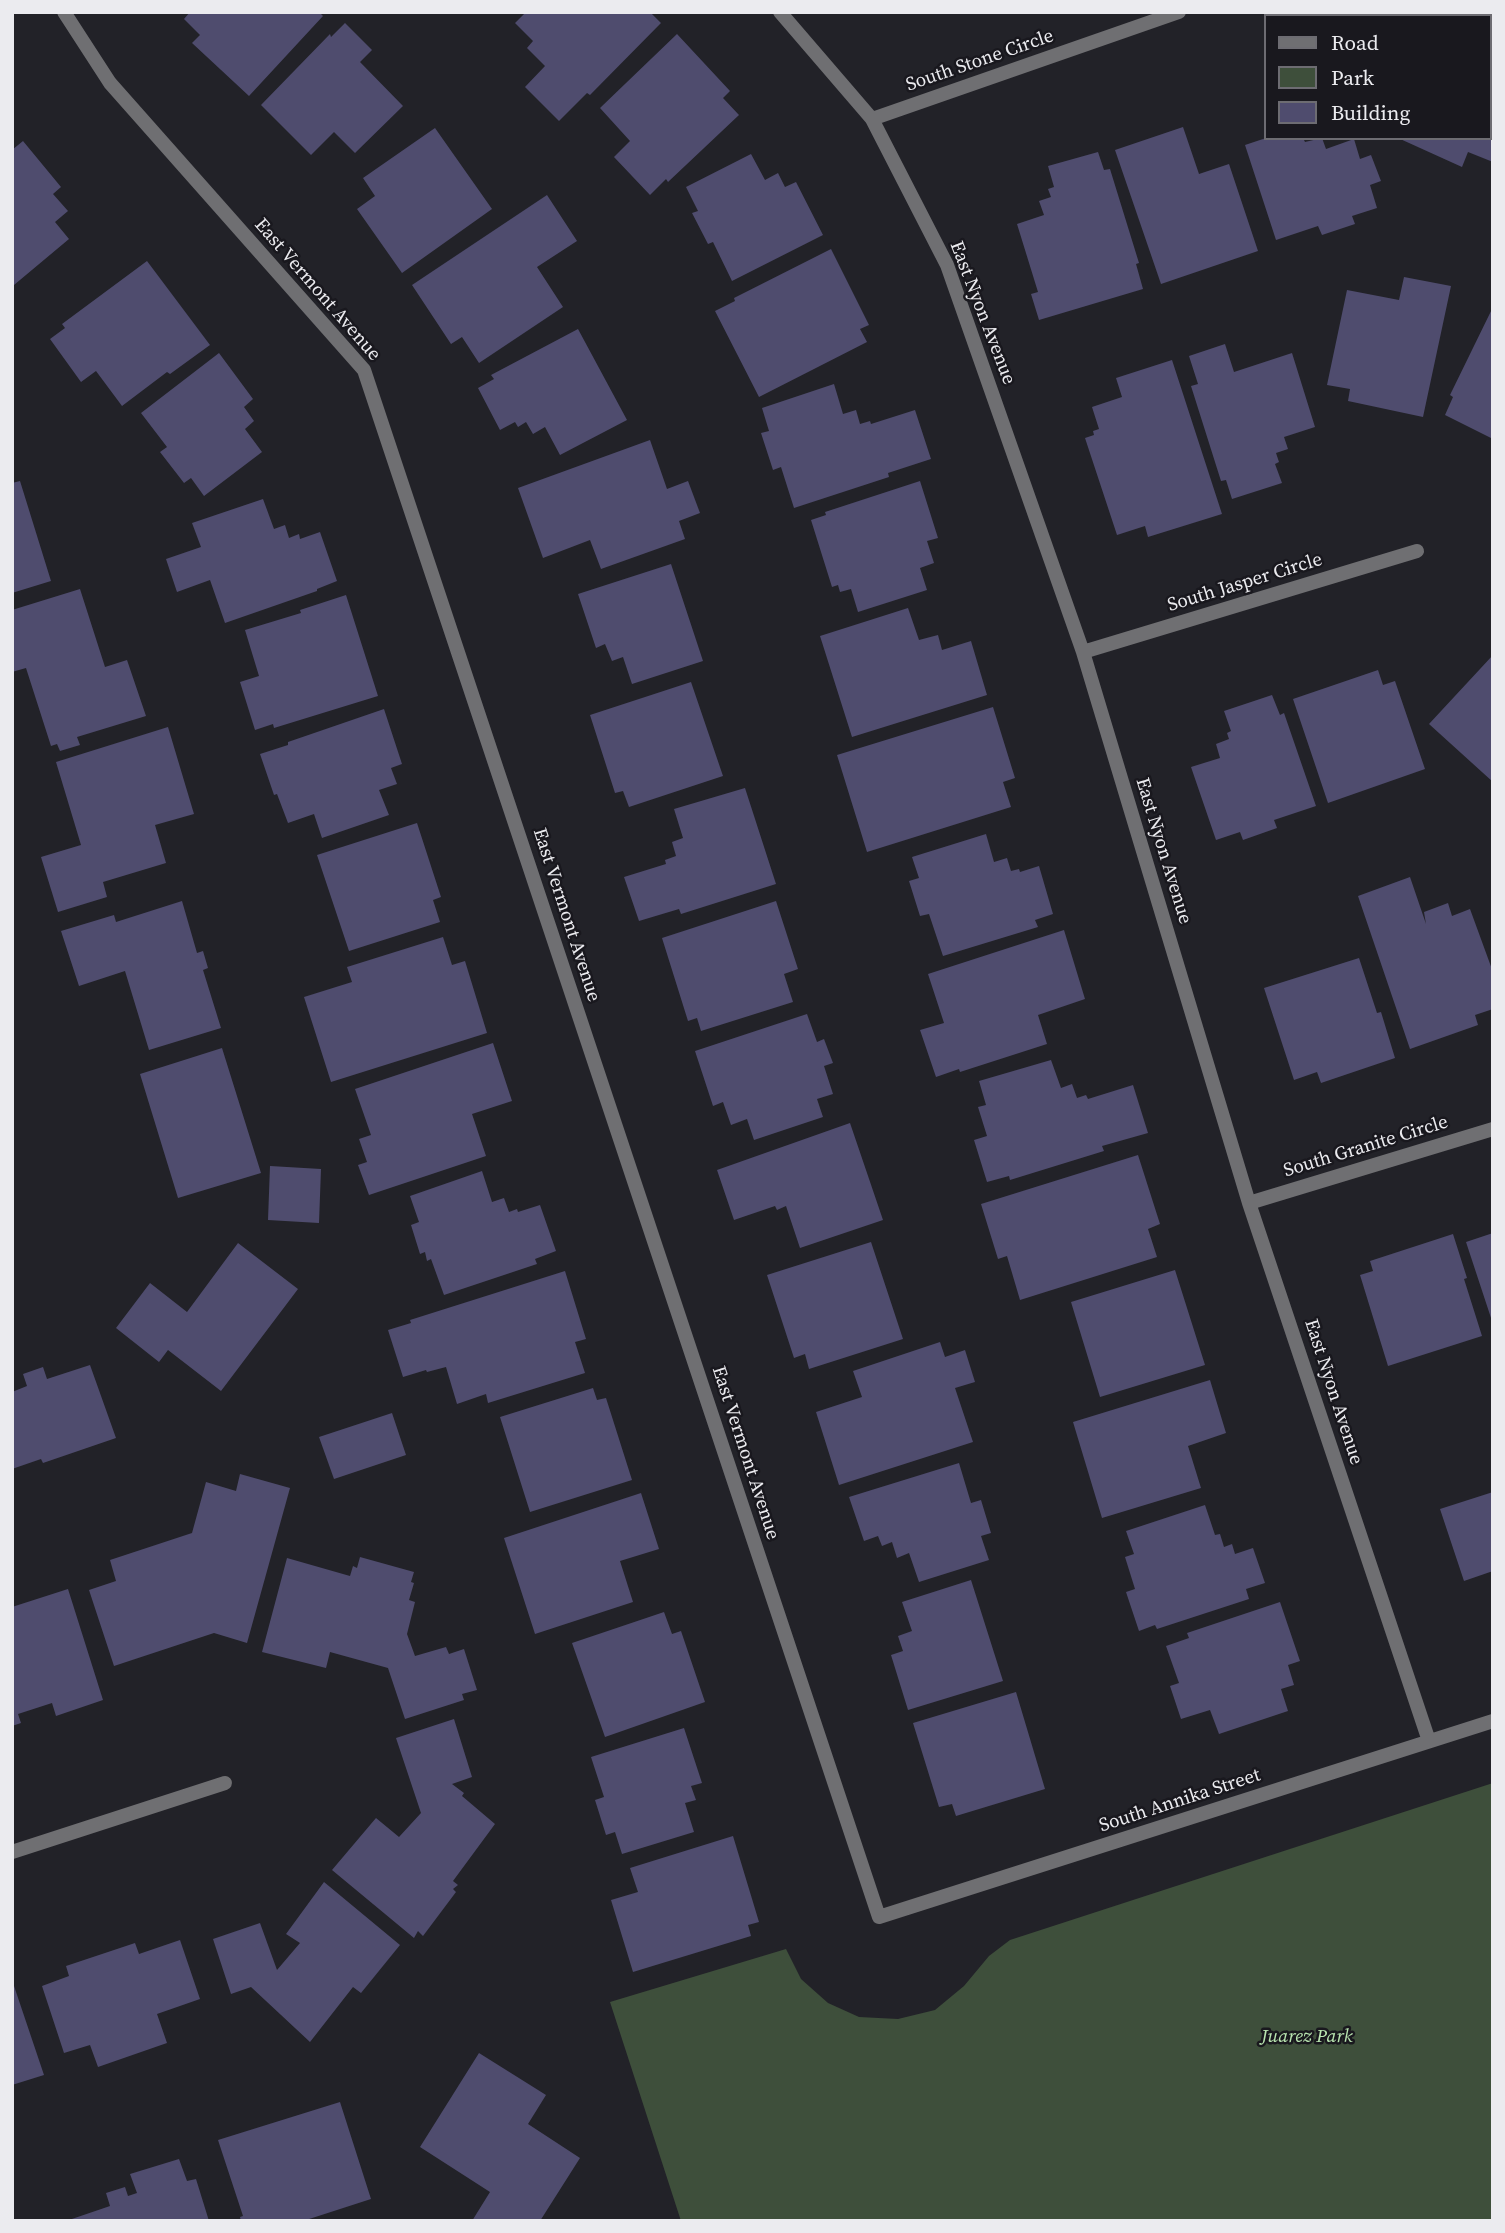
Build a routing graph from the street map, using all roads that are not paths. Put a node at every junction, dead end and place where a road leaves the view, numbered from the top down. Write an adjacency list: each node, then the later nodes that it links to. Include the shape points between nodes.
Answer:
1 (64, 12): 13 (street, East Vermont Avenue, via 110,83 364,370)
2 (780, 12): 4 (street, East Nyon Avenue)
3 (1179, 12): 4 (street, South Stone Circle)
4 (872, 119): 6 (street, East Nyon Avenue, via 947,265)
5 (1418, 551): 6 (street, South Jasper Circle)
6 (1083, 652): 8 (street, East Nyon Avenue)
7 (1493, 1129): 8 (street, South Granite Circle)
8 (1250, 1203): 10 (street, East Nyon Avenue)
9 (1493, 1721): 10 (street, South Annika Street)
10 (1429, 1741): 13 (street, South Annika Street)
11 (225, 1783): 12 (street)
12 (12, 1852)
13 (879, 1917)

